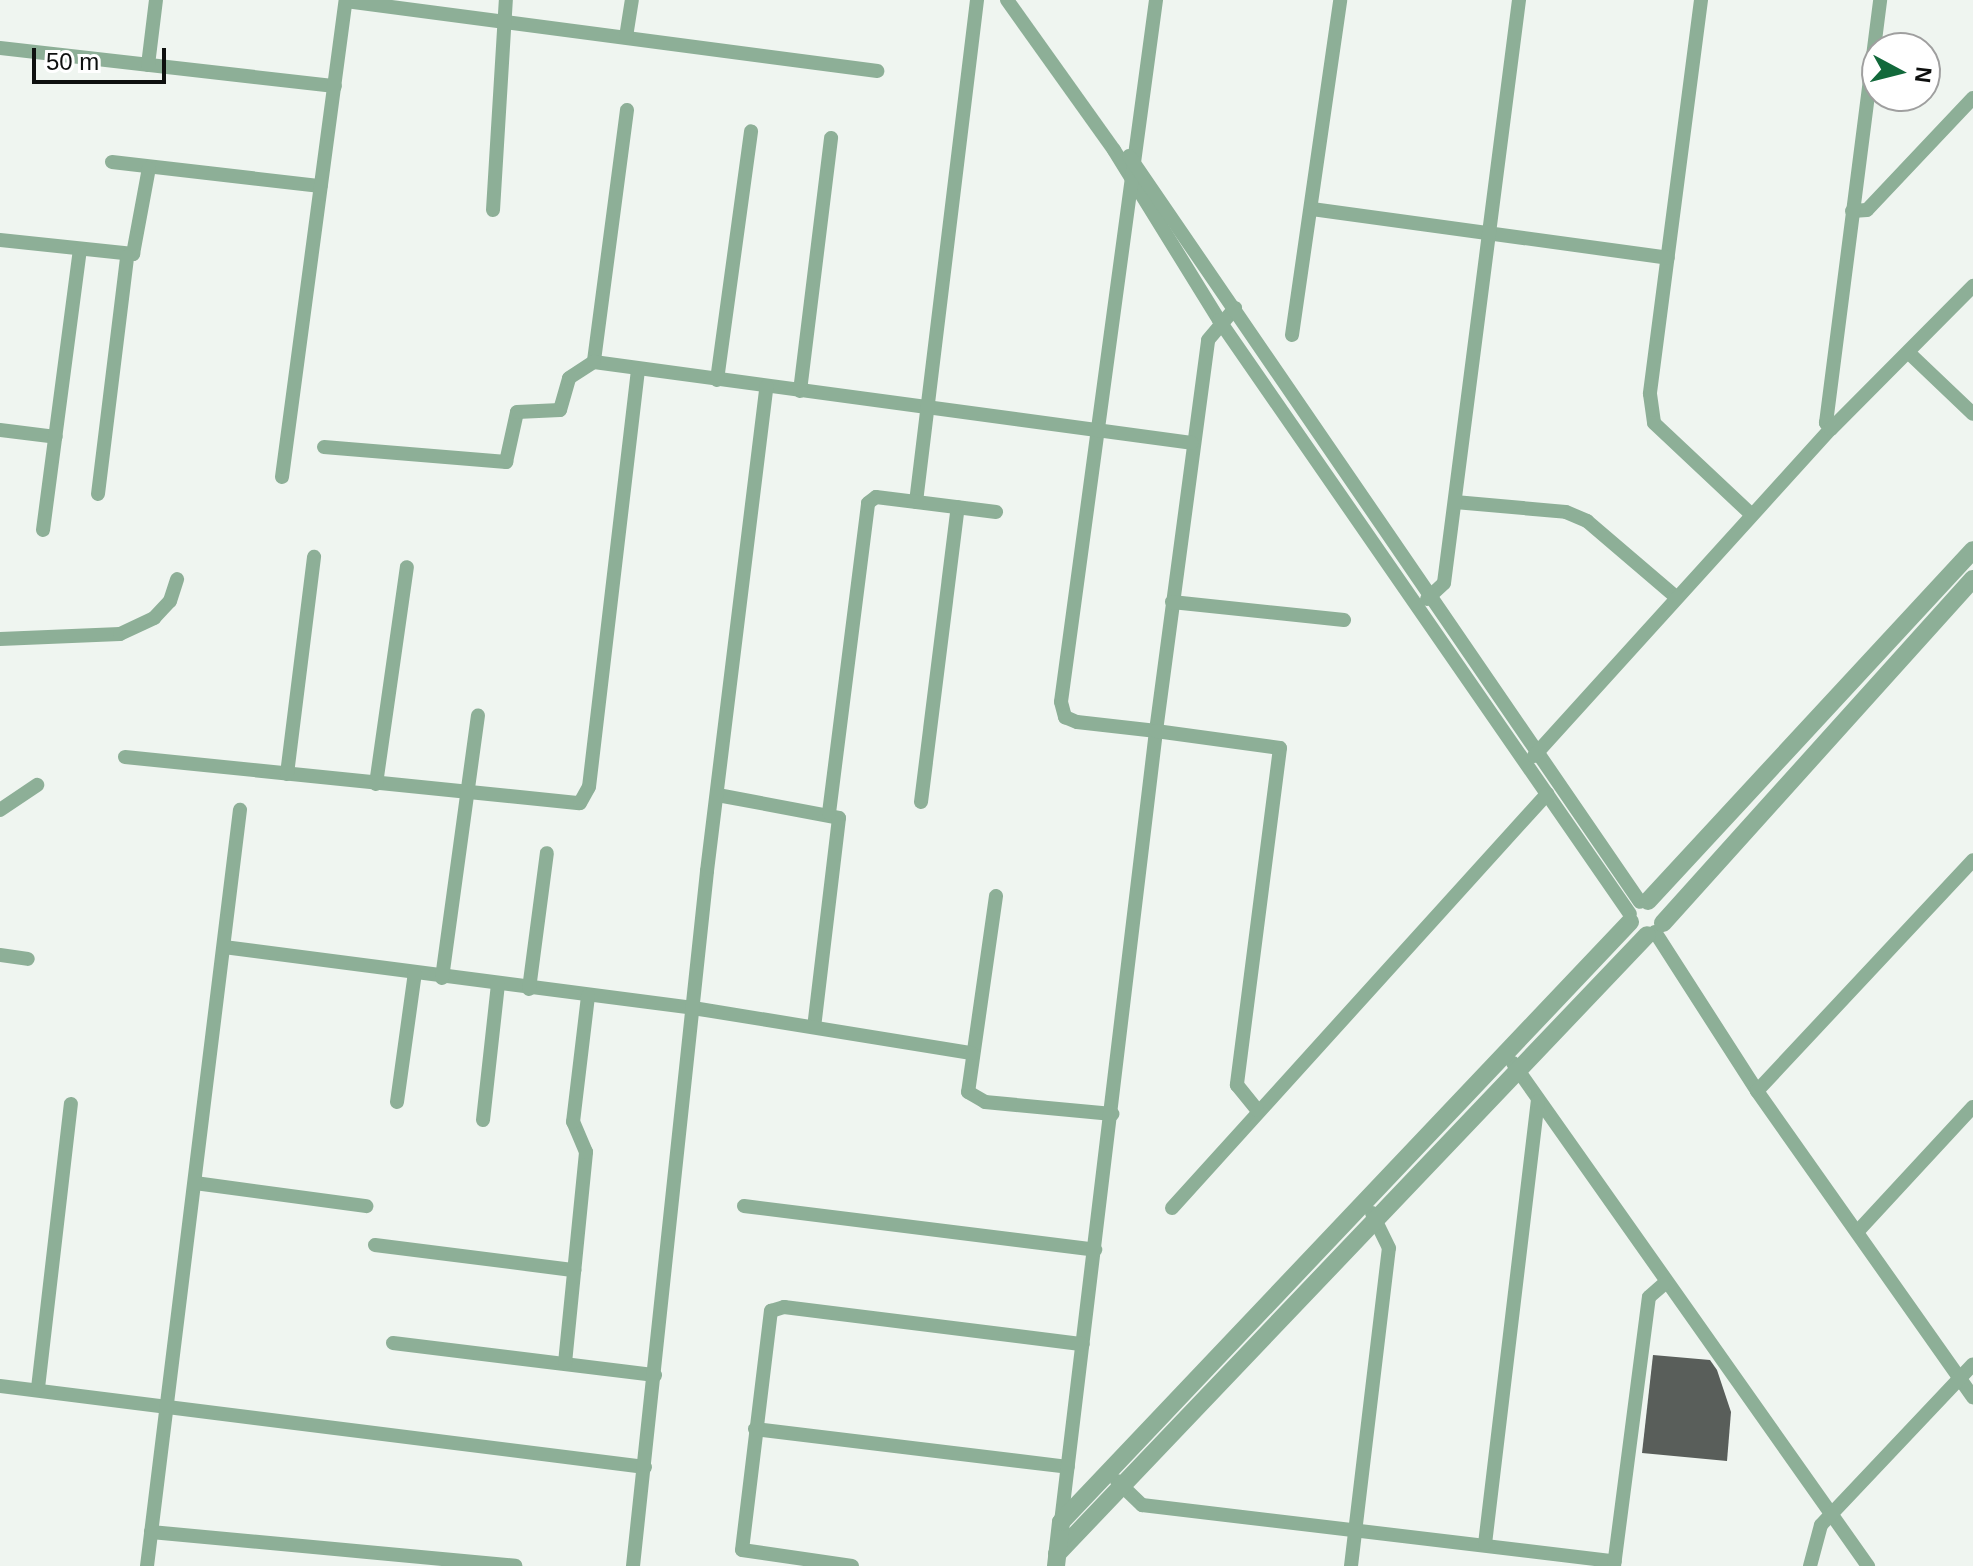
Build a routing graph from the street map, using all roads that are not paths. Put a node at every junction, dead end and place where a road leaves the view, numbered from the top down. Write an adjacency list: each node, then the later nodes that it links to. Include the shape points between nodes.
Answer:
1 (156, 0): 15 (street)
2 (346, 0): 12 (street); 17 (street)
3 (506, 0): 12 (street)
4 (632, 0): 13 (street)
5 (977, 0): 46 (street)
6 (1007, 0): 22 (street)
7 (1156, 0): 23 (street)
8 (1340, 0): 28 (street)
9 (1519, 0): 31 (street)
10 (1701, 0): 35 (street)
11 (1880, 0): 30 (street)
12 (503, 25): 13 (street); 29 (street)
13 (626, 37): 16 (street)
14 (0, 48): 15 (street)
15 (148, 65): 17 (street)
16 (877, 71)
17 (335, 86): 27 (street)
18 (1973, 98): 30 (street, via 1867,210)
19 (627, 110): 41 (street)
20 (751, 131): 43 (street)
21 (831, 138): 45 (street)
22 (1114, 150): 23 (street); 26 (street)
23 (1132, 157): 26 (street); 37 (street)
24 (112, 162): 25 (street)
25 (149, 168): 27 (street); 34 (street, via 137,247)
26 (1129, 180): 38 (street); 48 (street)
27 (321, 186): 54 (street)
28 (1312, 209): 31 (street); 39 (street)
29 (493, 210)
30 (1852, 211): 49 (street, via 1826,423)
31 (1492, 234): 35 (street); 57 (street)
32 (0, 240): 33 (street)
33 (80, 250): 34 (street); 51 (street)
34 (127, 257): 55 (street)
35 (1668, 258): 60 (street, via 1650,394 1654,423)
36 (1973, 286): 40 (street)
37 (1235, 308): 38 (street); 67 (street)
38 (1219, 320): 52 (street, via 1208,340); 70 (street)
39 (1292, 335)
40 (1909, 353): 47 (street); 49 (street)
41 (594, 362): 42 (street); 53 (street, via 569,378 560,410 517,412 506,462)
42 (638, 369): 43 (street); 81 (street, via 589,787 580,803 562,805)
43 (717, 380): 44 (street)
44 (766, 387): 45 (street); 101 (street)
45 (800, 391): 46 (street)
46 (929, 410): 48 (street); 56 (street)
47 (1973, 414)
48 (1098, 429): 52 (street); 74 (street, via 1061,702 1065,717 1077,722)
49 (1831, 429): 60 (street)
50 (0, 430): 51 (street)
51 (56, 437): 61 (street)
52 (1192, 443): 69 (street)
53 (324, 447)
54 (282, 477)
55 (98, 494)
56 (916, 502): 58 (street); 87 (street, via 876,497 868,503)
57 (1455, 502): 67 (street, via 1444,583); 68 (street, via 1566,512 1587,521)
58 (958, 507): 59 (street); 84 (street)
59 (996, 512)
60 (1752, 515): 68 (street)
61 (43, 530)
62 (314, 557): 78 (street)
63 (1970, 559): 91 (street)
64 (407, 567): 79 (street)
65 (177, 579): 72 (street, via 170,601 154,618 120,634)
66 (1973, 579): 92 (street)
67 (1434, 594): 70 (street); 75 (street)
68 (1676, 597): 75 (street)
69 (1172, 602): 71 (street); 74 (street)
70 (1417, 607): 77 (street)
71 (1344, 620)
72 (0, 639)
73 (478, 715): 81 (street)
74 (1156, 731): 111 (street, via 1280,748 1237,1085); 112 (street)
75 (1538, 752): 77 (street); 91 (street)
76 (125, 757): 78 (street)
77 (1525, 763): 82 (street)
78 (287, 774): 79 (street)
79 (376, 784): 81 (street)
80 (37, 785): 85 (street)
81 (466, 794): 97 (street)
82 (1547, 794): 91 (street); 111 (street)
83 (723, 796): 87 (street)
84 (921, 802)
85 (0, 810)
86 (240, 810): 93 (street)
87 (829, 813): 102 (street, via 841,826)
88 (547, 853): 99 (street)
89 (1973, 860): 106 (street)
90 (996, 896): 103 (street)
91 (1637, 910): 92 (street); 92 (street, via 1658,904); 104 (street)
92 (1655, 930): 105 (street); 106 (street)
93 (224, 947): 96 (street); 114 (street)
94 (0, 955): 95 (street)
95 (28, 959)
96 (415, 973): 97 (street); 108 (street)
97 (442, 978): 98 (street)
98 (498, 985): 99 (street); 113 (street)
99 (529, 989): 100 (street)
100 (588, 996): 101 (street); 123 (street, via 573,1122 586,1152)
101 (693, 1008): 102 (street); 129 (street)
102 (814, 1027): 103 (street)
103 (971, 1053): 112 (street, via 973,1099)
104 (1506, 1053): 105 (street); 115 (street)
105 (1519, 1071): 107 (street); 119 (street)
106 (1757, 1091): 120 (street)
107 (1538, 1101): 124 (street); 144 (street)
108 (397, 1102)
109 (71, 1104): 132 (street)
110 (1973, 1107): 120 (street)
111 (1257, 1110): 118 (street)
112 (1112, 1114): 122 (street)
113 (483, 1120)
114 (195, 1183): 116 (street); 134 (street)
115 (1364, 1204): 119 (street); 138 (street)
116 (366, 1206)
117 (744, 1206): 122 (street)
118 (1172, 1208)
119 (1379, 1219): 139 (street); 142 (street, via 1389,1248)
120 (1858, 1231): 130 (street)
121 (375, 1245): 123 (street)
122 (1095, 1250): 126 (street)
123 (574, 1270): 127 (street)
124 (1664, 1284): 140 (street); 146 (street, via 1649,1297)
125 (393, 1343): 127 (street)
126 (1083, 1344): 135 (street, via 775,1307); 137 (street)
127 (565, 1363): 129 (street)
128 (1973, 1364): 130 (street)
129 (655, 1375): 136 (street)
130 (1960, 1378): 133 (street); 140 (street)
131 (0, 1386): 132 (street)
132 (38, 1388): 134 (street)
133 (1973, 1397)
134 (167, 1407): 136 (street); 143 (street)
135 (755, 1429): 137 (street); 150 (street, via 742,1550)
136 (645, 1467): 149 (street)
137 (1068, 1467): 141 (street)
138 (1108, 1472): 139 (street); 141 (street)
139 (1124, 1487): 142 (street, via 1142,1505); 145 (street)
140 (1831, 1514): 152 (street, via 1816,1535); 153 (street)
141 (1061, 1522): 145 (street)
142 (1356, 1529): 144 (street); 151 (street)
143 (151, 1532): 147 (street); 148 (street)
144 (1485, 1544): 146 (street)
145 (1057, 1560)
146 (1614, 1564)
147 (147, 1566)
148 (515, 1566)
149 (633, 1566)
150 (852, 1566)
151 (1351, 1566)
152 (1810, 1566)
153 (1868, 1566)

